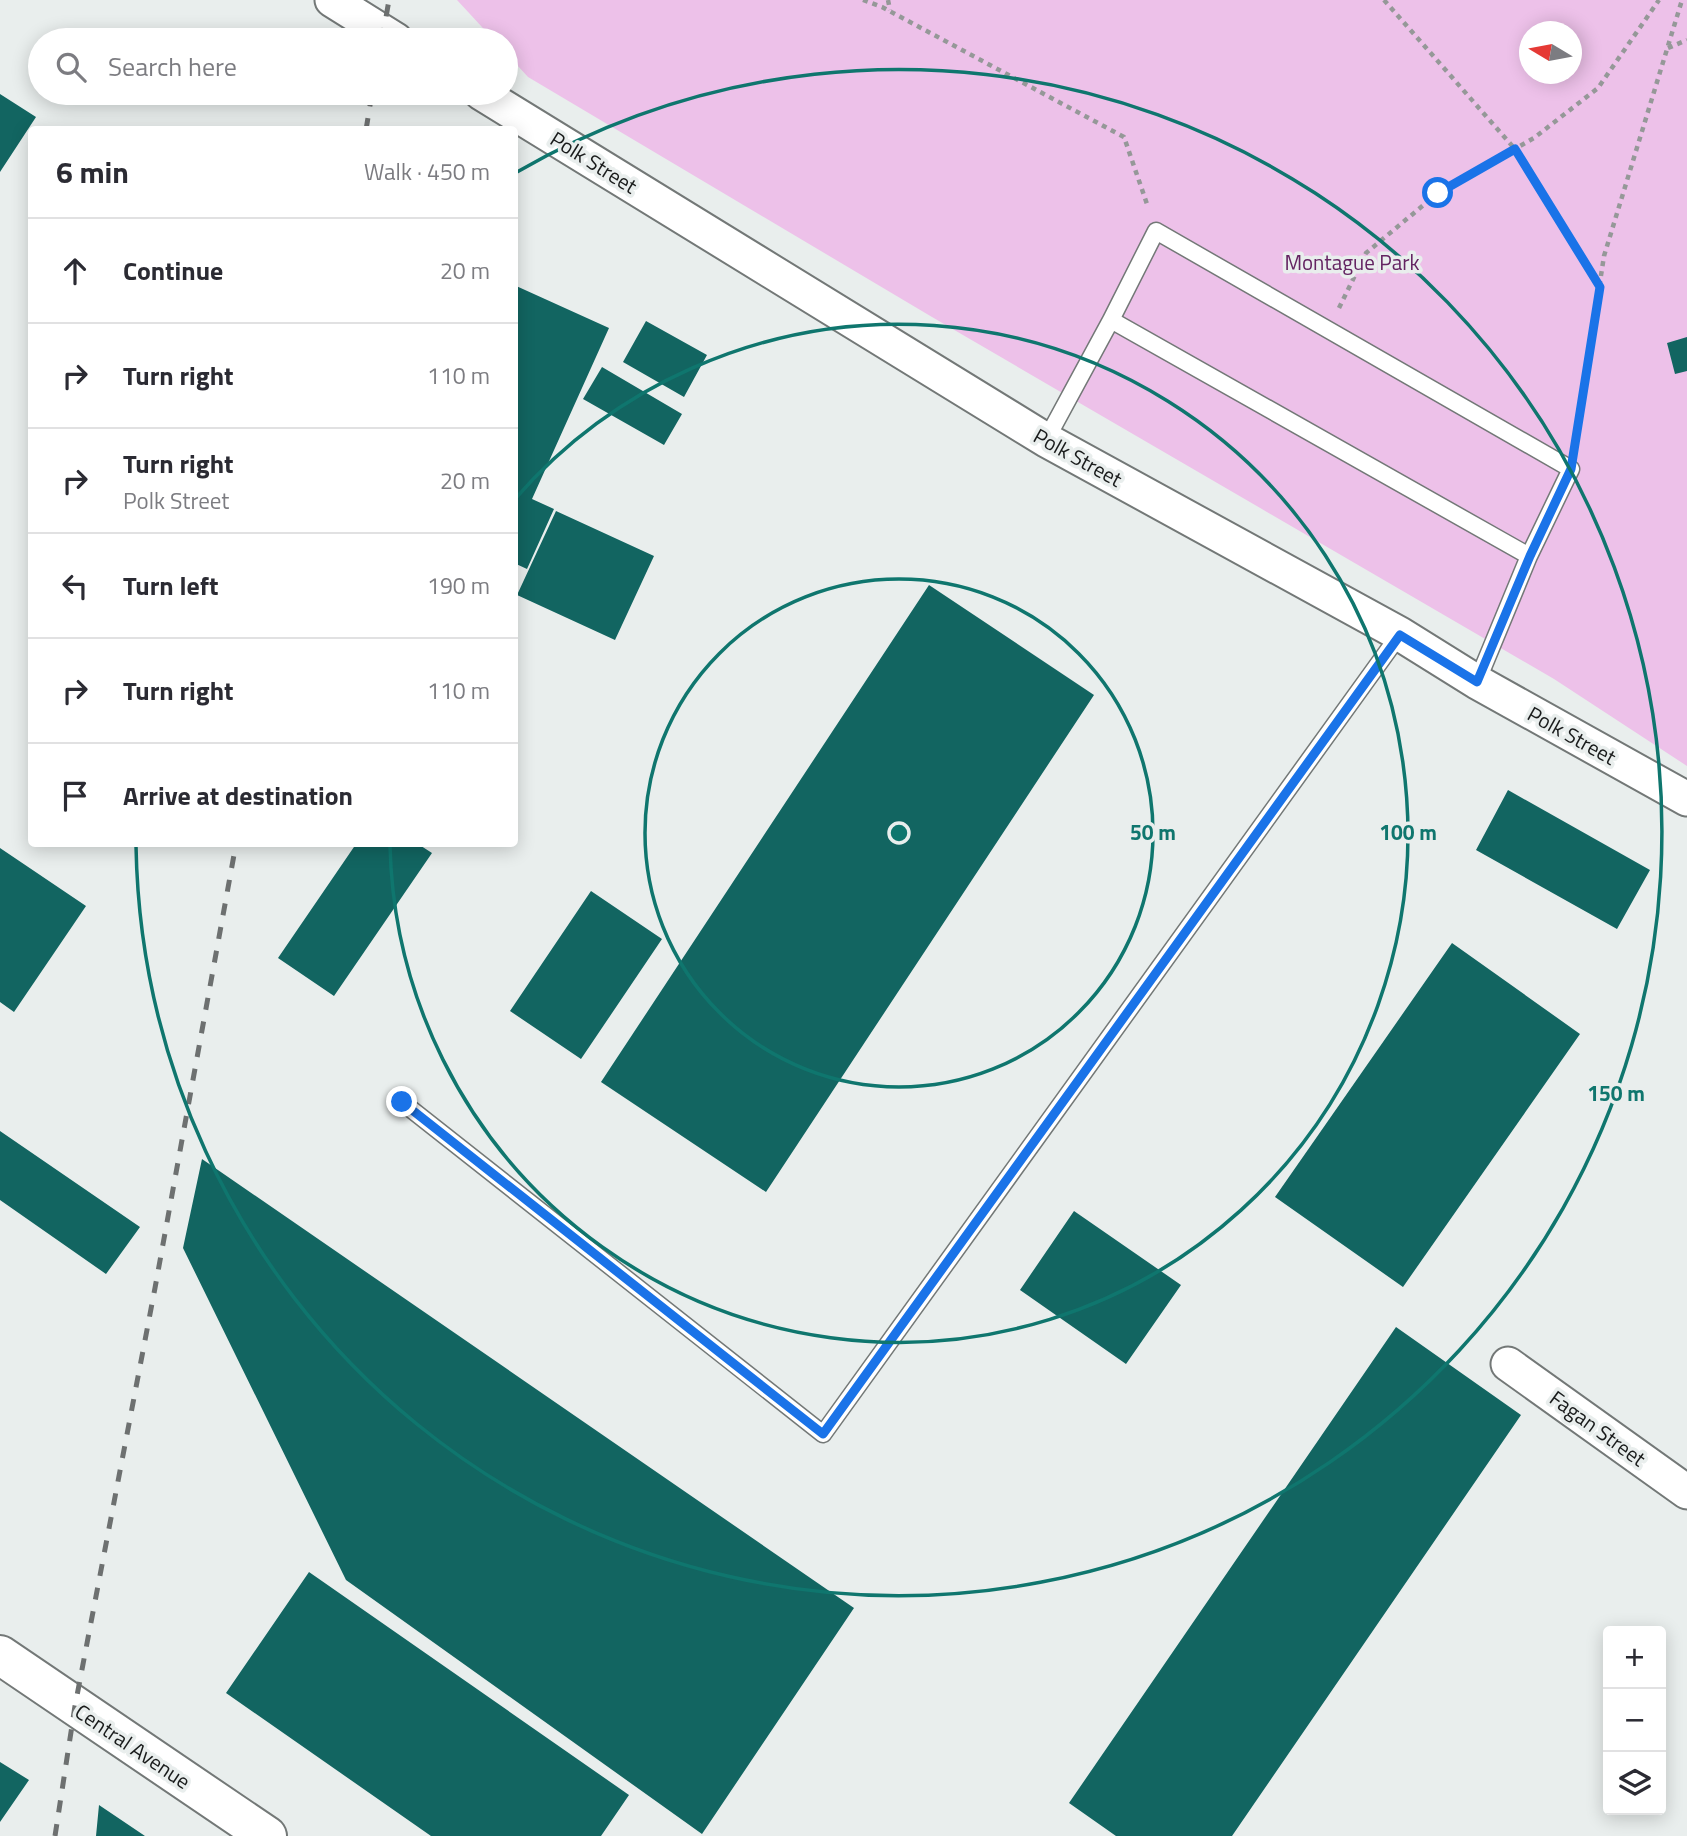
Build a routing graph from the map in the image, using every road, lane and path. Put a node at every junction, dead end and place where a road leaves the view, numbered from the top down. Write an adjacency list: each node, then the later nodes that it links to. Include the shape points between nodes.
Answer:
1 (332, 0): 8 (street)
2 (863, 0): 7 (path)
3 (888, 0): 7 (path)
4 (1384, 0): 12 (path)
5 (1659, 0): 12 (path, via 1598,88)
6 (1682, 0): 10 (path)
7 (890, 11): 13 (path, via 1124,137)
8 (377, 28)
9 (1687, 40): 10 (path)
10 (1667, 48): 14 (path, via 1604,256)
11 (501, 105): 17 (street, Polk Street)
12 (1515, 149): 14 (path); 16 (path, via 1438,193 1366,253)
13 (1156, 231): 15 (lane); 16 (lane)
14 (1600, 287): 18 (path)
15 (1111, 320): 17 (lane); 19 (lane)
16 (1328, 330): 18 (lane)
17 (1046, 440): 20 (street, Polk Street)
18 (1571, 469): 19 (lane)
19 (1530, 556): 21 (lane)
20 (1400, 635): 21 (street, Polk Street); 23 (lane, via 823,1434)
21 (1477, 682): 22 (street, Polk Street)
22 (1687, 799)
23 (402, 1102)
24 (1508, 1364): 25 (street, Fagan Street)
25 (1687, 1492)
26 (0, 1655): 27 (main road, Central Avenue)
27 (267, 1836)

